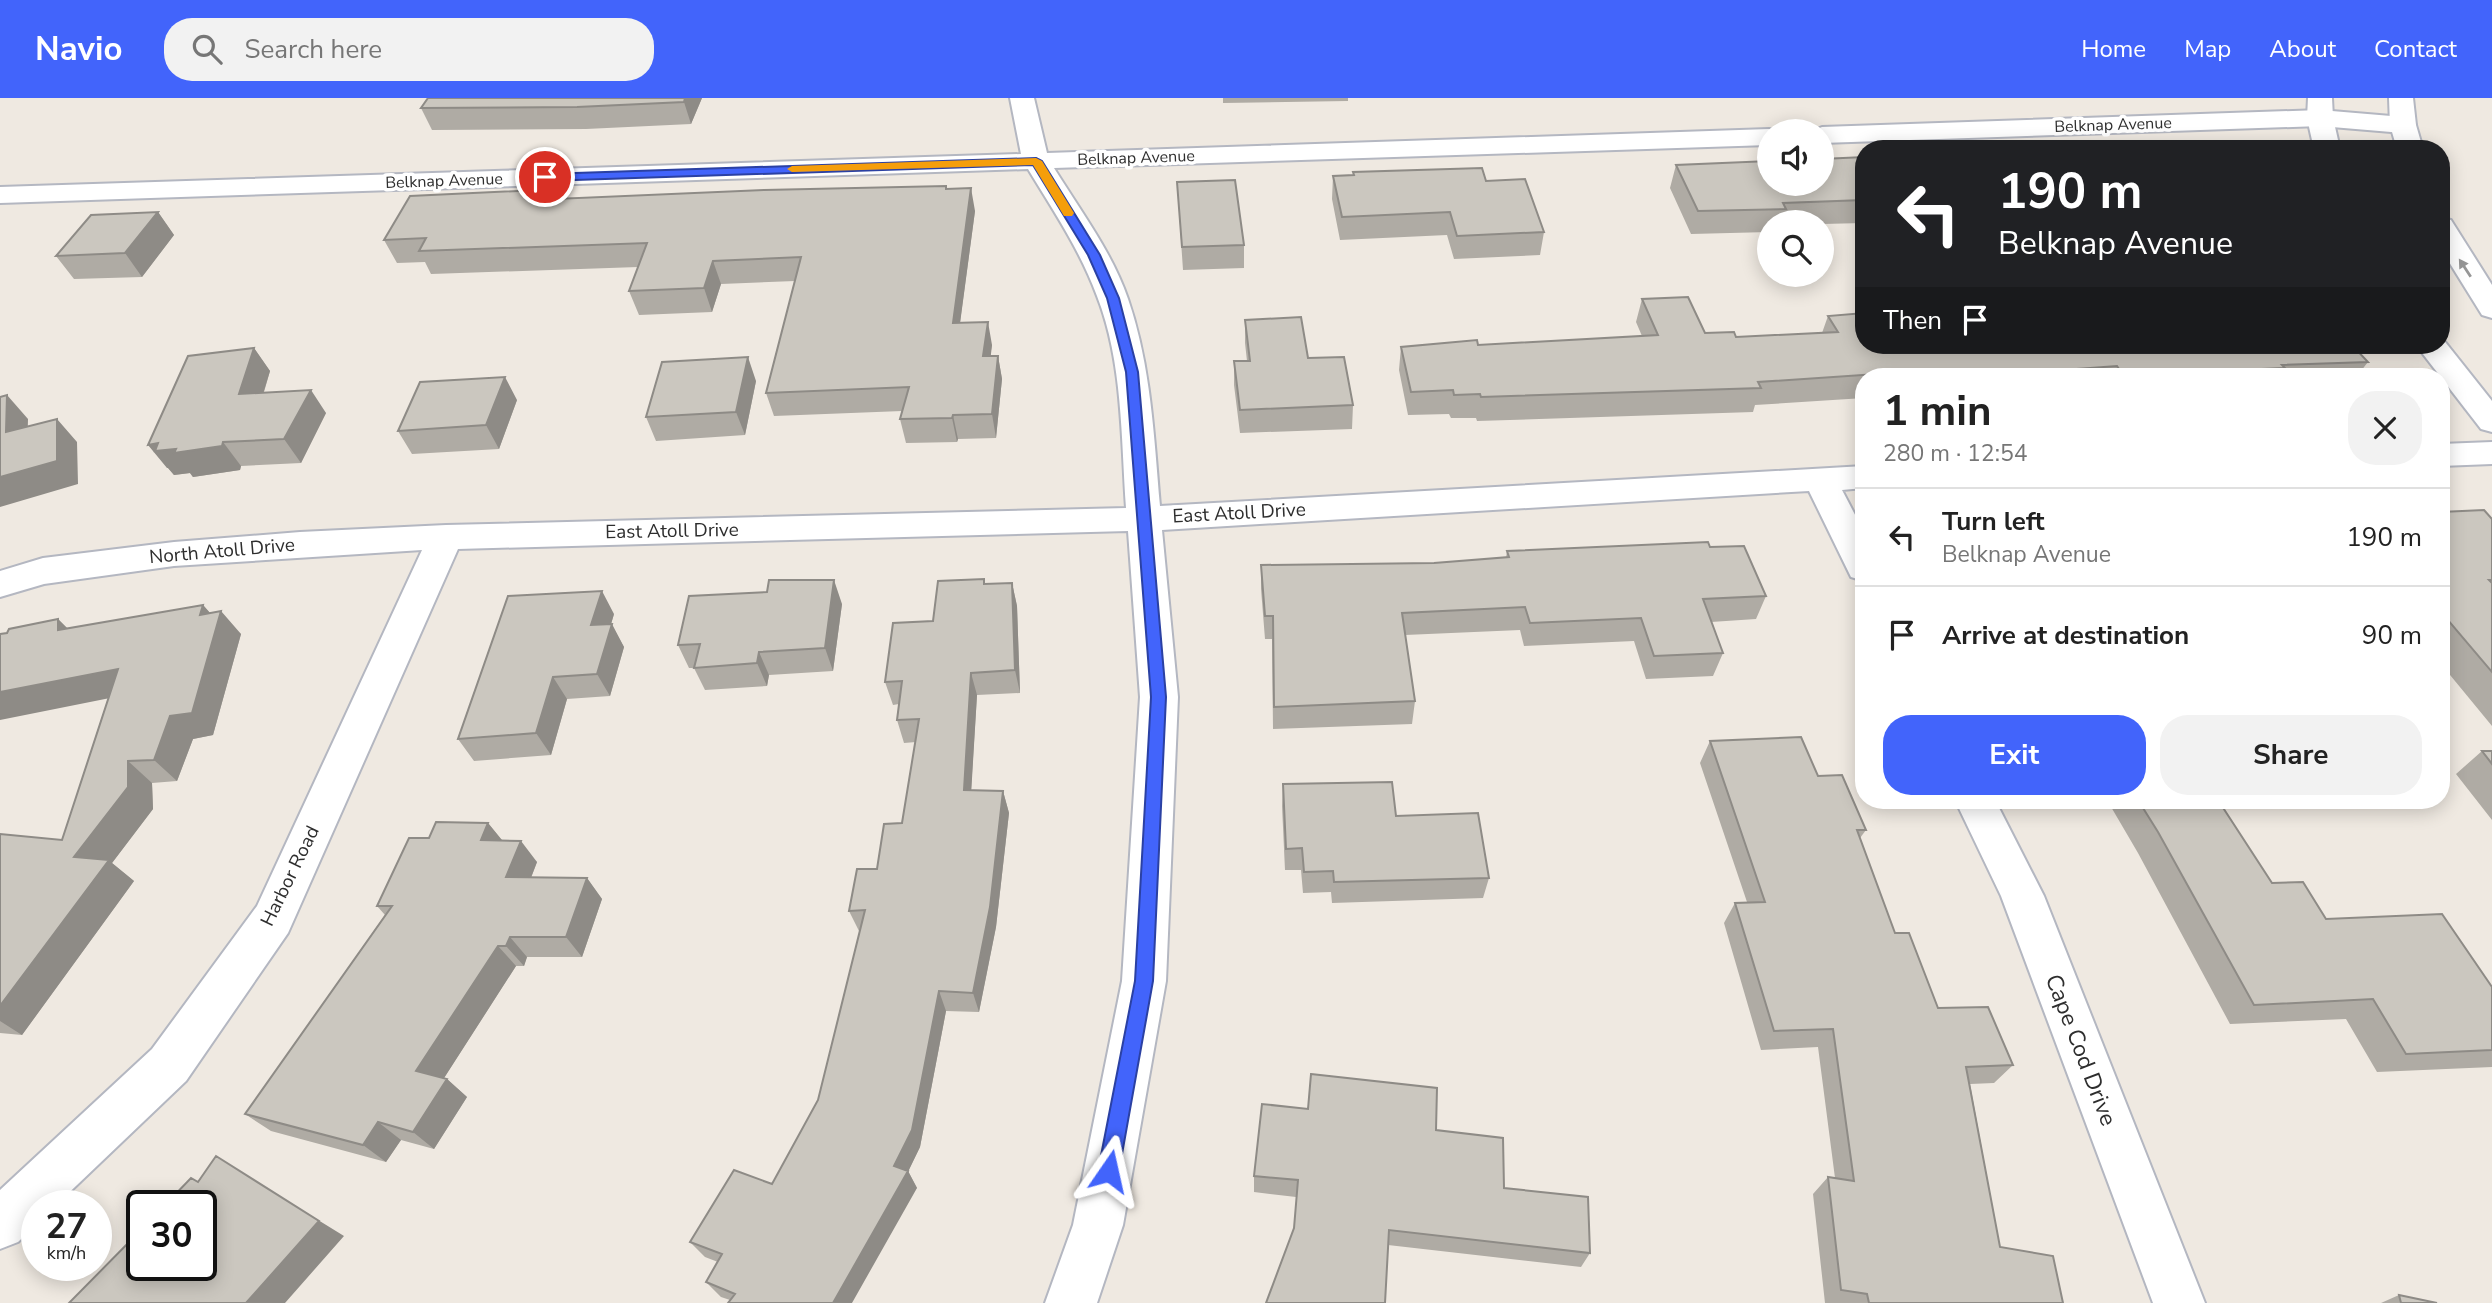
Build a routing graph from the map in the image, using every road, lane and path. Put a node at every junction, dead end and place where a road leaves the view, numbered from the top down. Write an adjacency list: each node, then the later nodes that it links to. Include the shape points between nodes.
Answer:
1 (1022, 98): 8 (street)
2 (2401, 98): 6 (street)
3 (2320, 108): 4 (street, Belknap Avenue); 6 (street, Belknap Avenue); 7 (street)
4 (1834, 134)
5 (1757, 137): 8 (street, Belknap Avenue)
6 (2407, 137)
7 (2325, 140)
8 (1036, 161): 9 (street, Belknap Avenue); 20 (street, via 1094,255 1113,298 1132,372)
9 (0, 195)
10 (2450, 241): 11 (street, one-way to 10)
11 (2492, 309)
12 (2438, 354): 13 (street)
13 (2449, 368)
14 (2450, 369): 15 (street)
15 (2492, 422)
16 (2492, 453): 17 (street)
17 (2450, 455)
18 (1855, 477): 19 (street, East Atoll Drive)
19 (1820, 479): 20 (street, East Atoll Drive); 22 (street)
20 (1143, 519): 21 (street, East Atoll Drive); 26 (street, via 1158,697 1144,981 1098,1225)
21 (446, 537): 23 (street, North Atoll Drive, via 174,554 43,571); 25 (street, Harbor Road, via 273,919 169,1065)
22 (1855, 550)
23 (0, 584)
24 (1979, 809): 27 (street, Cape Cod Drive, via 2022,896)
25 (0, 1224)
26 (1071, 1303)
27 (2179, 1303)

